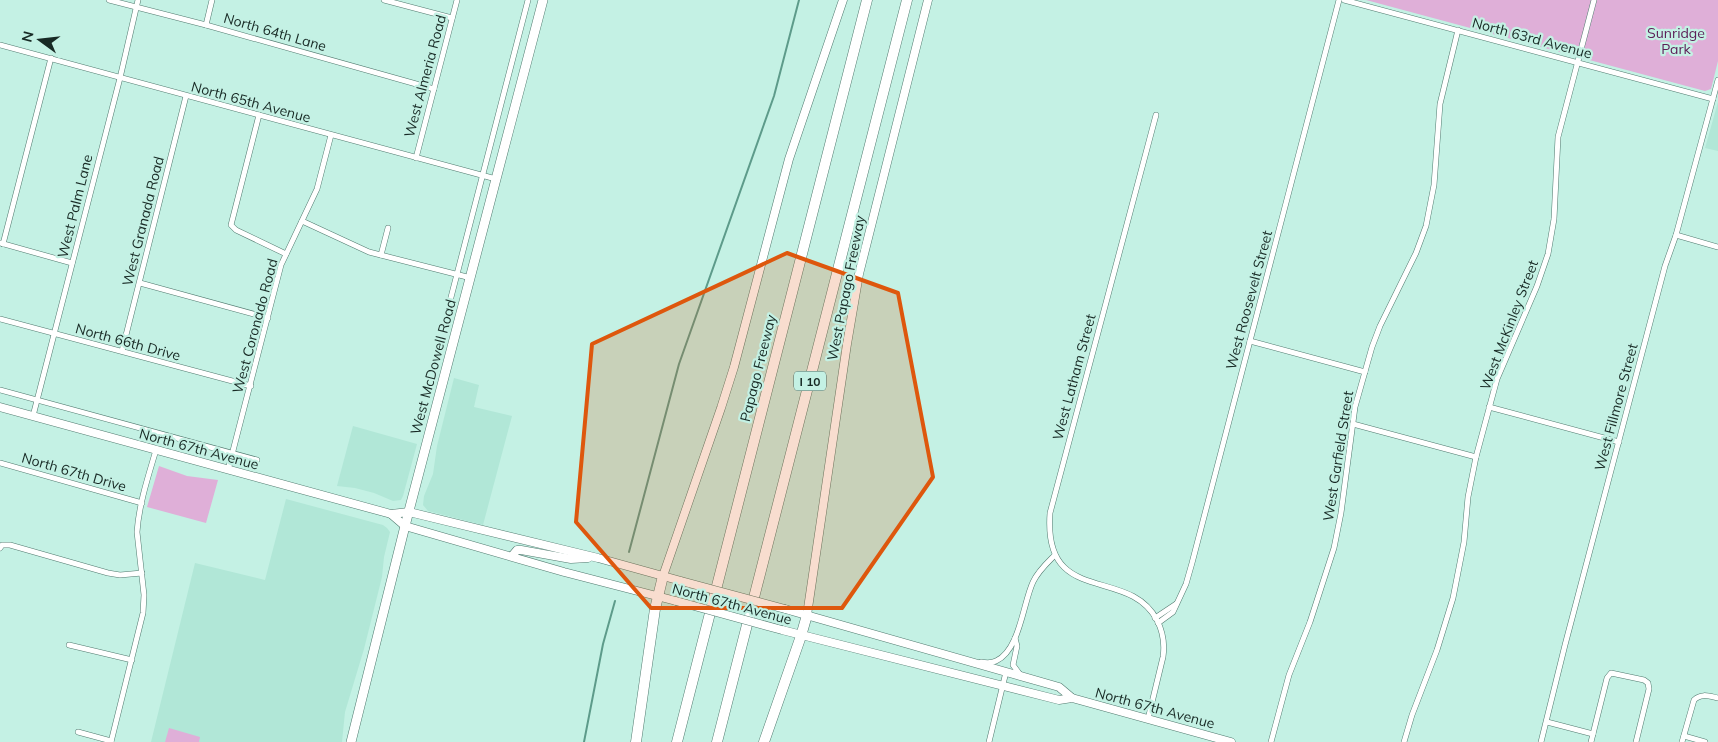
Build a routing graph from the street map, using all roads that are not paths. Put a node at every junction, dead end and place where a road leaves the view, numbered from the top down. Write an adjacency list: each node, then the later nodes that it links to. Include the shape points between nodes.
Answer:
1 (108, 0): 15 (street, North 64th Lane)
2 (138, 0): 15 (street, West Palm Lane)
3 (212, 0): 17 (street)
4 (384, 0): 16 (street)
5 (457, 0): 16 (street, West Almeria Road)
6 (528, 0): 31 (street, West McDowell Road)
7 (543, 0): 32 (main road, West McDowell Road)
8 (843, 0): 74 (main road, via 789,159 734,367)
9 (867, 0): 96 (highway, Papago Freeway)
10 (907, 0): 97 (highway, I 10)
11 (928, 0): 76 (main road, West Papago Freeway, via 859,274)
12 (1338, 0): 48 (street, West Roosevelt Street)
13 (1344, 0): 18 (street, North 63rd Avenue)
14 (1594, 0): 21 (street, West McKinley Street)
15 (136, 7): 17 (street, North 64th Lane); 22 (street, West Palm Lane)
16 (452, 18): 24 (street, West Almeria Road)
17 (206, 25): 24 (street, North 64th Lane)
18 (1458, 30): 21 (street, North 63rd Avenue); 50 (street, West Garfield Street, via 1440,104 1434,185 1426,226 1380,326)
19 (0, 45): 20 (street, North 65th Avenue)
20 (51, 58): 22 (street, North 65th Avenue); 36 (street)
21 (1577, 62): 26 (street, North 63rd Avenue); 54 (street, West McKinley Street, via 1558,137 1554,219 1548,254 1535,293 1500,372)
22 (120, 78): 25 (street, North 65th Avenue); 40 (street, West Palm Lane)
23 (1718, 80): 26 (street, West Fillmore Street)
24 (434, 89): 30 (street, West Almeria Road)
25 (186, 96): 27 (street, North 65th Avenue); 43 (street, West Granada Road)
26 (1713, 99): 35 (street, West Fillmore Street)
27 (259, 115): 29 (street, North 65th Avenue); 38 (street, via 231,225)
28 (1156, 115): 71 (street, West Latham Street, via 1050,513 1049,527)
29 (331, 135): 30 (street, North 65th Avenue); 33 (street, West Coronado Road, via 317,189)
30 (416, 158): 31 (street, North 65th Avenue)
31 (482, 175): 32 (street, North 65th Avenue); 41 (street, West McDowell Road)
32 (497, 179): 42 (main road, West McDowell Road)
33 (302, 221): 38 (street, West Coronado Road); 39 (street, via 359,248)
34 (388, 228): 39 (street)
35 (1676, 235): 37 (street); 58 (street, West Fillmore Street)
36 (1, 244): 40 (street)
37 (1718, 247)
38 (286, 254): 45 (street, West Coronado Road)
39 (381, 254): 41 (street)
40 (72, 263): 47 (street, West Palm Lane)
41 (457, 274): 42 (street); 44 (street, West McDowell Road)
42 (471, 278): 66 (main road, West McDowell Road)
43 (140, 283): 45 (street); 49 (street, West Granada Road)
44 (449, 306)
45 (268, 318): 51 (street, West Coronado Road)
46 (0, 319): 47 (street, North 66th Drive)
47 (54, 334): 49 (street, North 66th Drive); 53 (street, West Palm Lane)
48 (1250, 341): 50 (street); 77 (street, West Roosevelt Street, via 1186,584 1173,612)
49 (122, 351): 51 (street, North 66th Drive)
50 (1365, 372): 57 (street, West Garfield Street)
51 (251, 386): 60 (street, West Coronado Road)
52 (0, 390): 53 (street, North 67th Avenue)
53 (36, 400): 56 (street, West Palm Lane); 60 (street, North 67th Avenue)
54 (1490, 407): 58 (street); 61 (street, West McKinley Street)
55 (0, 408): 56 (main road, North 67th Avenue)
56 (33, 416): 59 (main road, North 67th Avenue)
57 (1353, 424): 61 (street); 101 (street, West Garfield Street, via 1334,548 1289,675)
58 (1618, 442): 89 (street, West Fillmore Street)
59 (156, 450): 64 (main road, North 67th Avenue); 65 (street)
60 (233, 453): 62 (street, North 67th Avenue); 64 (street, West Coronado Road)
61 (1476, 457): 102 (street, West McKinley Street, via 1457,581 1437,650)
62 (257, 460)
63 (0, 463): 65 (street, North 67th Drive)
64 (228, 470): 67 (main road, North 67th Avenue)
65 (142, 503): 73 (street, via 137,532)
66 (409, 512): 67 (main road, North 67th Avenue); 68 (main road, West McDowell Road); 72 (main road, North 67th Avenue)
67 (391, 514): 68 (main road, North 67th Avenue)
68 (405, 526): 70 (main road, North 67th Avenue); 94 (main road, West McDowell Road)
69 (1, 547): 73 (street, via 10,545 108,573)
70 (512, 556): 72 (main road, via 516,550 521,550 571,559); 75 (main road, North 67th Avenue)
71 (1055, 556): 77 (street, via 1083,580 1135,596 1148,606); 79 (street, via 1032,584)
72 (598, 558): 74 (main road, North 67th Avenue)
73 (142, 573): 81 (street, via 143,613)
74 (663, 576): 75 (highway); 76 (main road, North 67th Avenue, bridge)
75 (658, 596): 78 (main road, North 67th Avenue, bridge); 95 (highway)
76 (807, 616): 78 (highway); 82 (main road, North 67th Avenue)
77 (1157, 620): 88 (street, via 1163,637 1163,657)
78 (801, 636): 85 (main road, North 67th Avenue); 98 (highway)
79 (1015, 637): 82 (street, via 1004,655 994,662); 84 (street, via 1017,646 1013,665)
80 (69, 645): 81 (street)
81 (132, 660): 93 (street)
82 (964, 660): 83 (main road, North 67th Avenue)
83 (1006, 672): 84 (main road, North 67th Avenue); 85 (street)
84 (1021, 677): 86 (main road, North 67th Avenue, via 1059,687)
85 (1003, 686): 86 (main road, North 67th Avenue, via 1059,700); 99 (street)
86 (1072, 698): 88 (main road, North 67th Avenue)
87 (1718, 698): 92 (street, via 1706,695 1694,700)
88 (1148, 719): 100 (main road, North 67th Avenue)
89 (1547, 722): 91 (street); 103 (street, West Fillmore Street)
90 (78, 732): 93 (street)
91 (1593, 734): 104 (street); 105 (street, via 1611,673 1648,683)
92 (1683, 739): 106 (street)
93 (111, 741)
94 (351, 742)
95 (636, 742)
96 (676, 742)
97 (717, 742)
98 (764, 742)
99 (988, 742)
100 (1232, 742)
101 (1271, 742)
102 (1404, 742)
103 (1541, 742)
104 (1591, 742)
105 (1636, 742)
106 (1705, 742)

